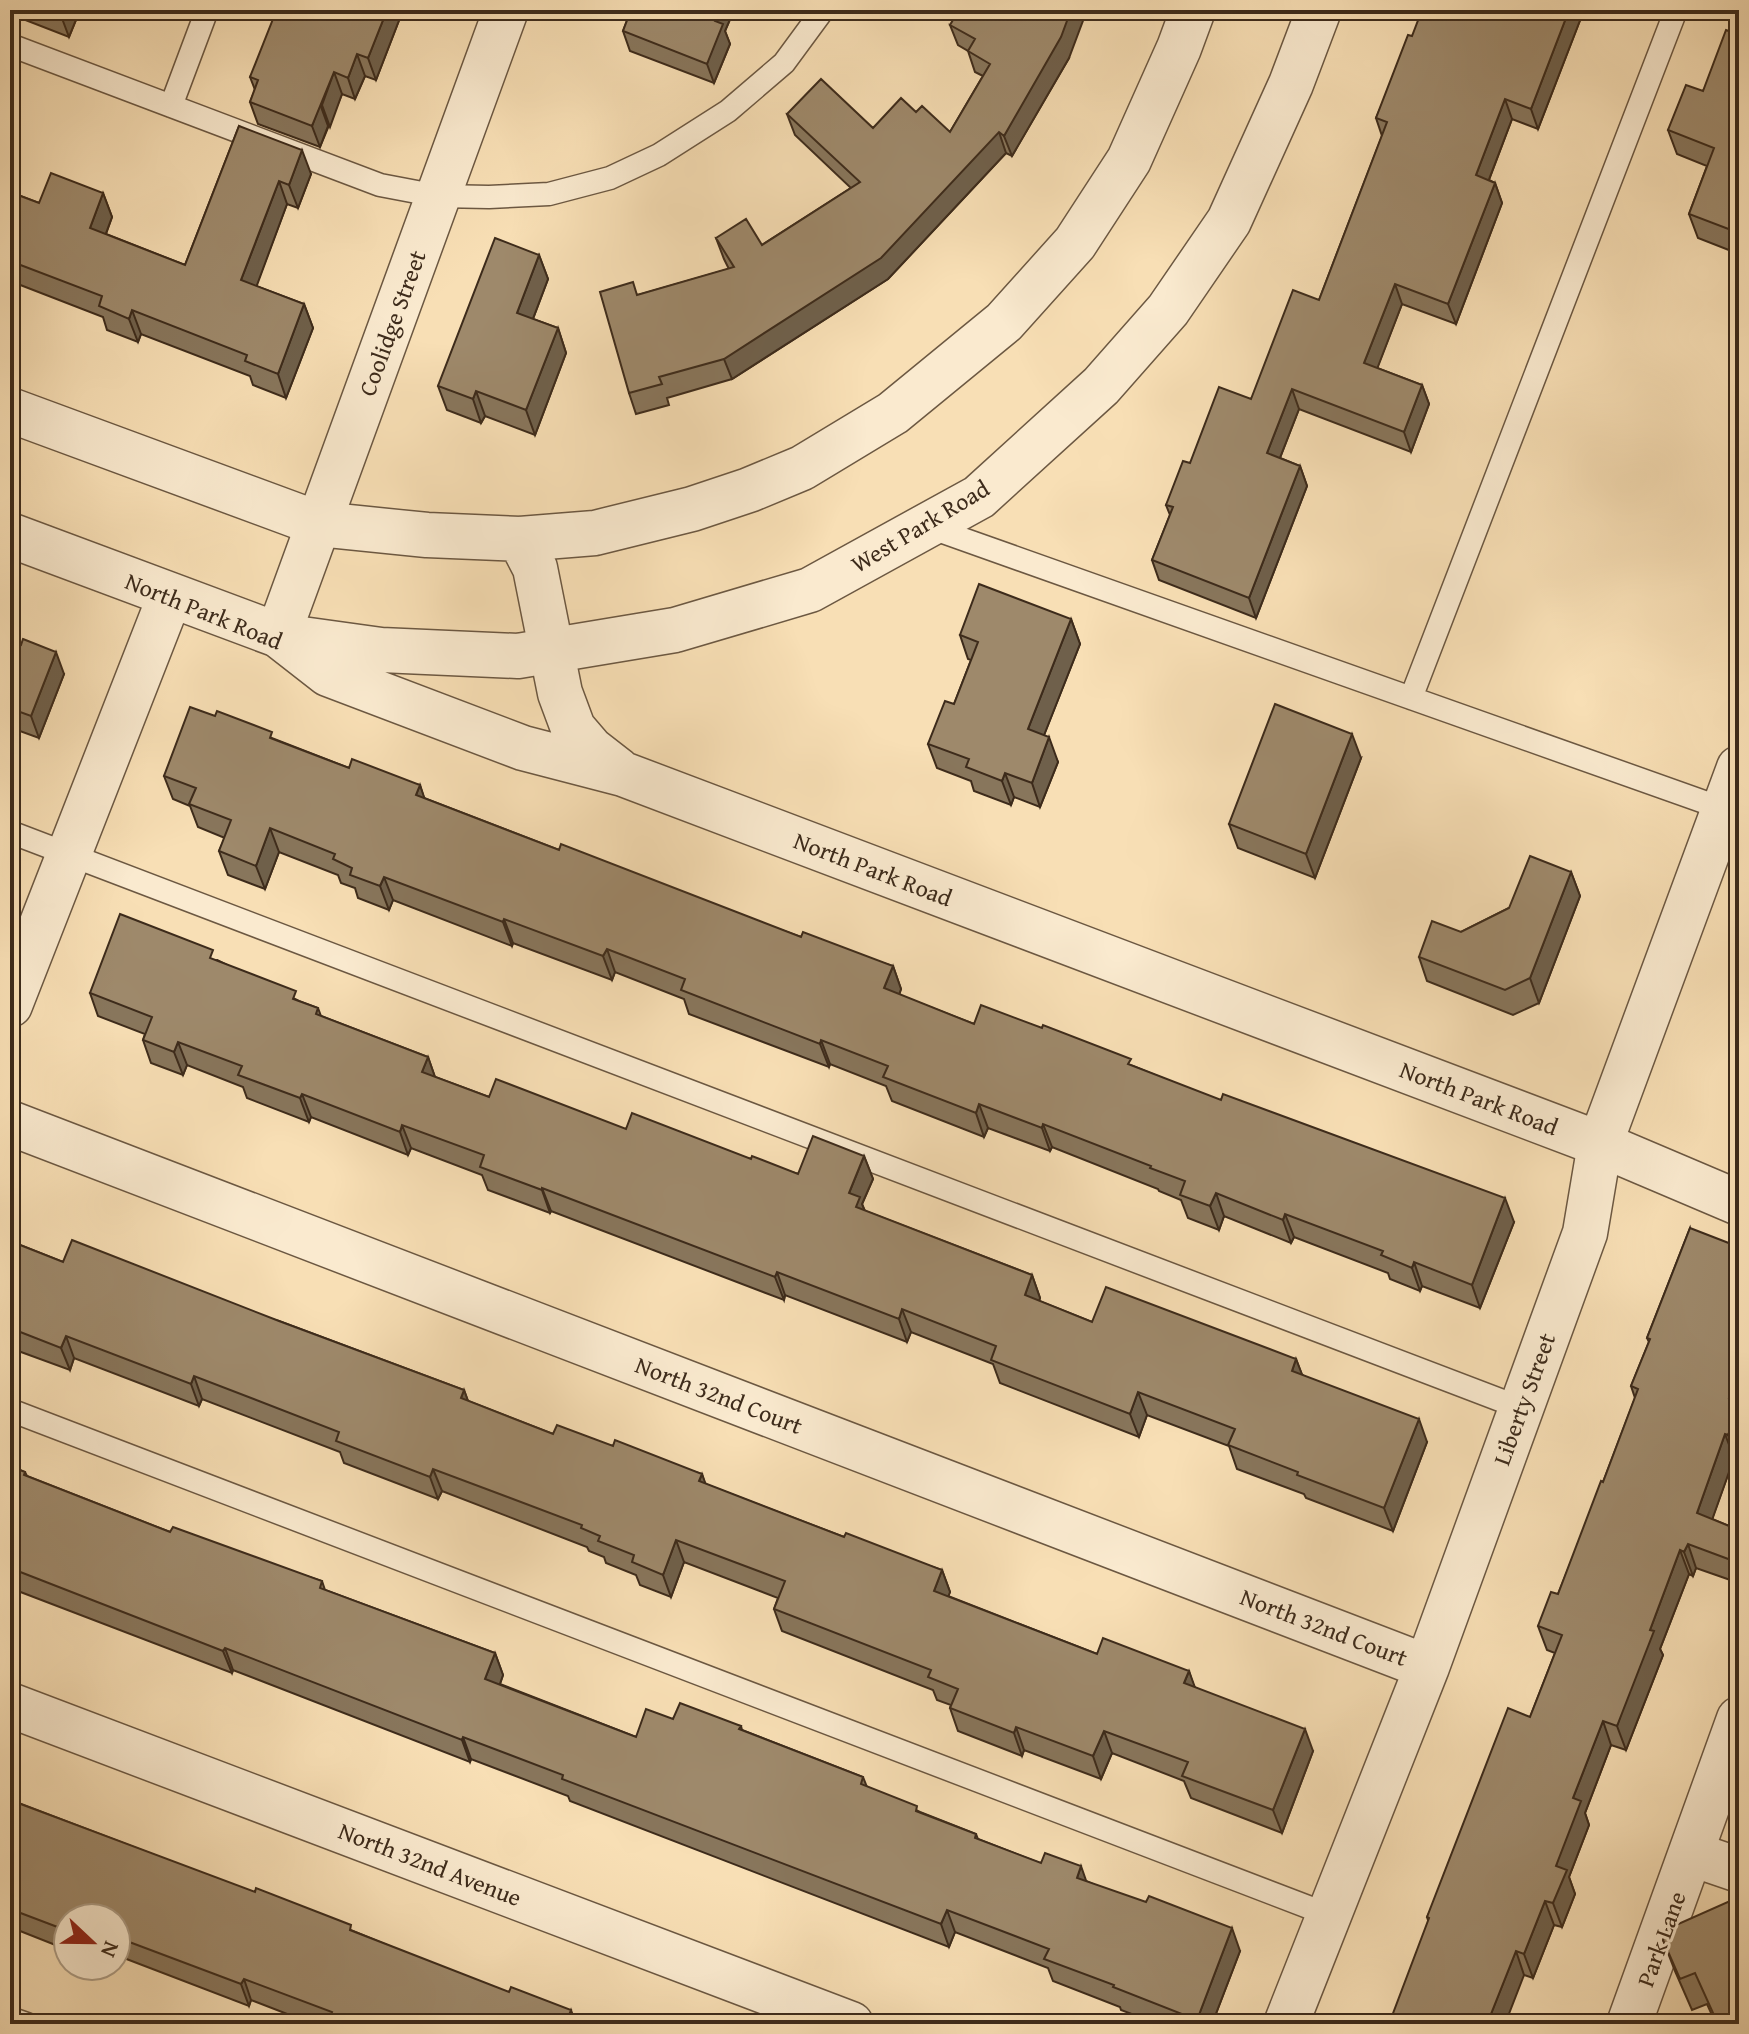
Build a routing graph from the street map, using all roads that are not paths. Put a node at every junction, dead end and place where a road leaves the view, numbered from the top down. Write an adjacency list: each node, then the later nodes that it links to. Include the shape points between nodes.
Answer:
1 (207, 10): 8 (lane)
2 (506, 10): 9 (street, Coolidge Street)
3 (823, 10): 9 (lane, via 784,63 728,111 659,155 610,178 549,194)
4 (1193, 10): 14 (street, via 1129,160 1075,243 1004,322 893,413 802,468 749,490 595,533)
5 (1319, 10): 12 (street, West Park Road, via 1229,221 1168,310 1101,386 979,497)
6 (1676, 10): 18 (lane)
7 (10, 45): 8 (lane)
8 (171, 106): 9 (lane, via 380,185)
9 (438, 196): 11 (street, Coolidge Street)
10 (10, 410): 11 (street)
11 (319, 524): 14 (street); 16 (street, Coolidge Street)
12 (926, 526): 17 (street, West Park Road, via 810,590 675,630); 18 (lane)
13 (10, 535): 15 (street, North Park Road)
14 (520, 539): 17 (street, via 535,568)
15 (170, 596): 16 (street, North Park Road); 23 (street)
16 (278, 635): 17 (street, West Park Road, via 381,650 518,656); 20 (street, North Park Road, via 328,674 523,748)
17 (552, 650): 20 (street, via 573,728)
18 (1411, 698): 21 (lane)
19 (1739, 768): 21 (street, Liberty Street)
20 (623, 774): 26 (street, North Park Road)
21 (1724, 809): 26 (street, Liberty Street)
22 (10, 832): 23 (lane)
23 (69, 854): 24 (street); 28 (lane)
24 (10, 1005)
25 (10, 1123): 30 (street, North 32nd Court)
26 (1600, 1144): 27 (street, North Park Road); 28 (street, Liberty Street, via 1585,1233)
27 (1739, 1203)
28 (1521, 1408): 30 (street, Liberty Street)
29 (10, 1410): 35 (lane)
30 (1427, 1667): 35 (street, Liberty Street)
31 (10, 1705): 39 (street, North 32nd Avenue)
32 (1739, 1719): 33 (street, Park Lane)
33 (1692, 1854): 34 (street); 37 (street, Park Lane)
34 (1739, 1870)
35 (1329, 1915): 40 (street, Liberty Street)
36 (10, 2018): 38 (lane)
37 (1630, 2021)
38 (27, 2024)
39 (851, 2024)
40 (1286, 2024)

